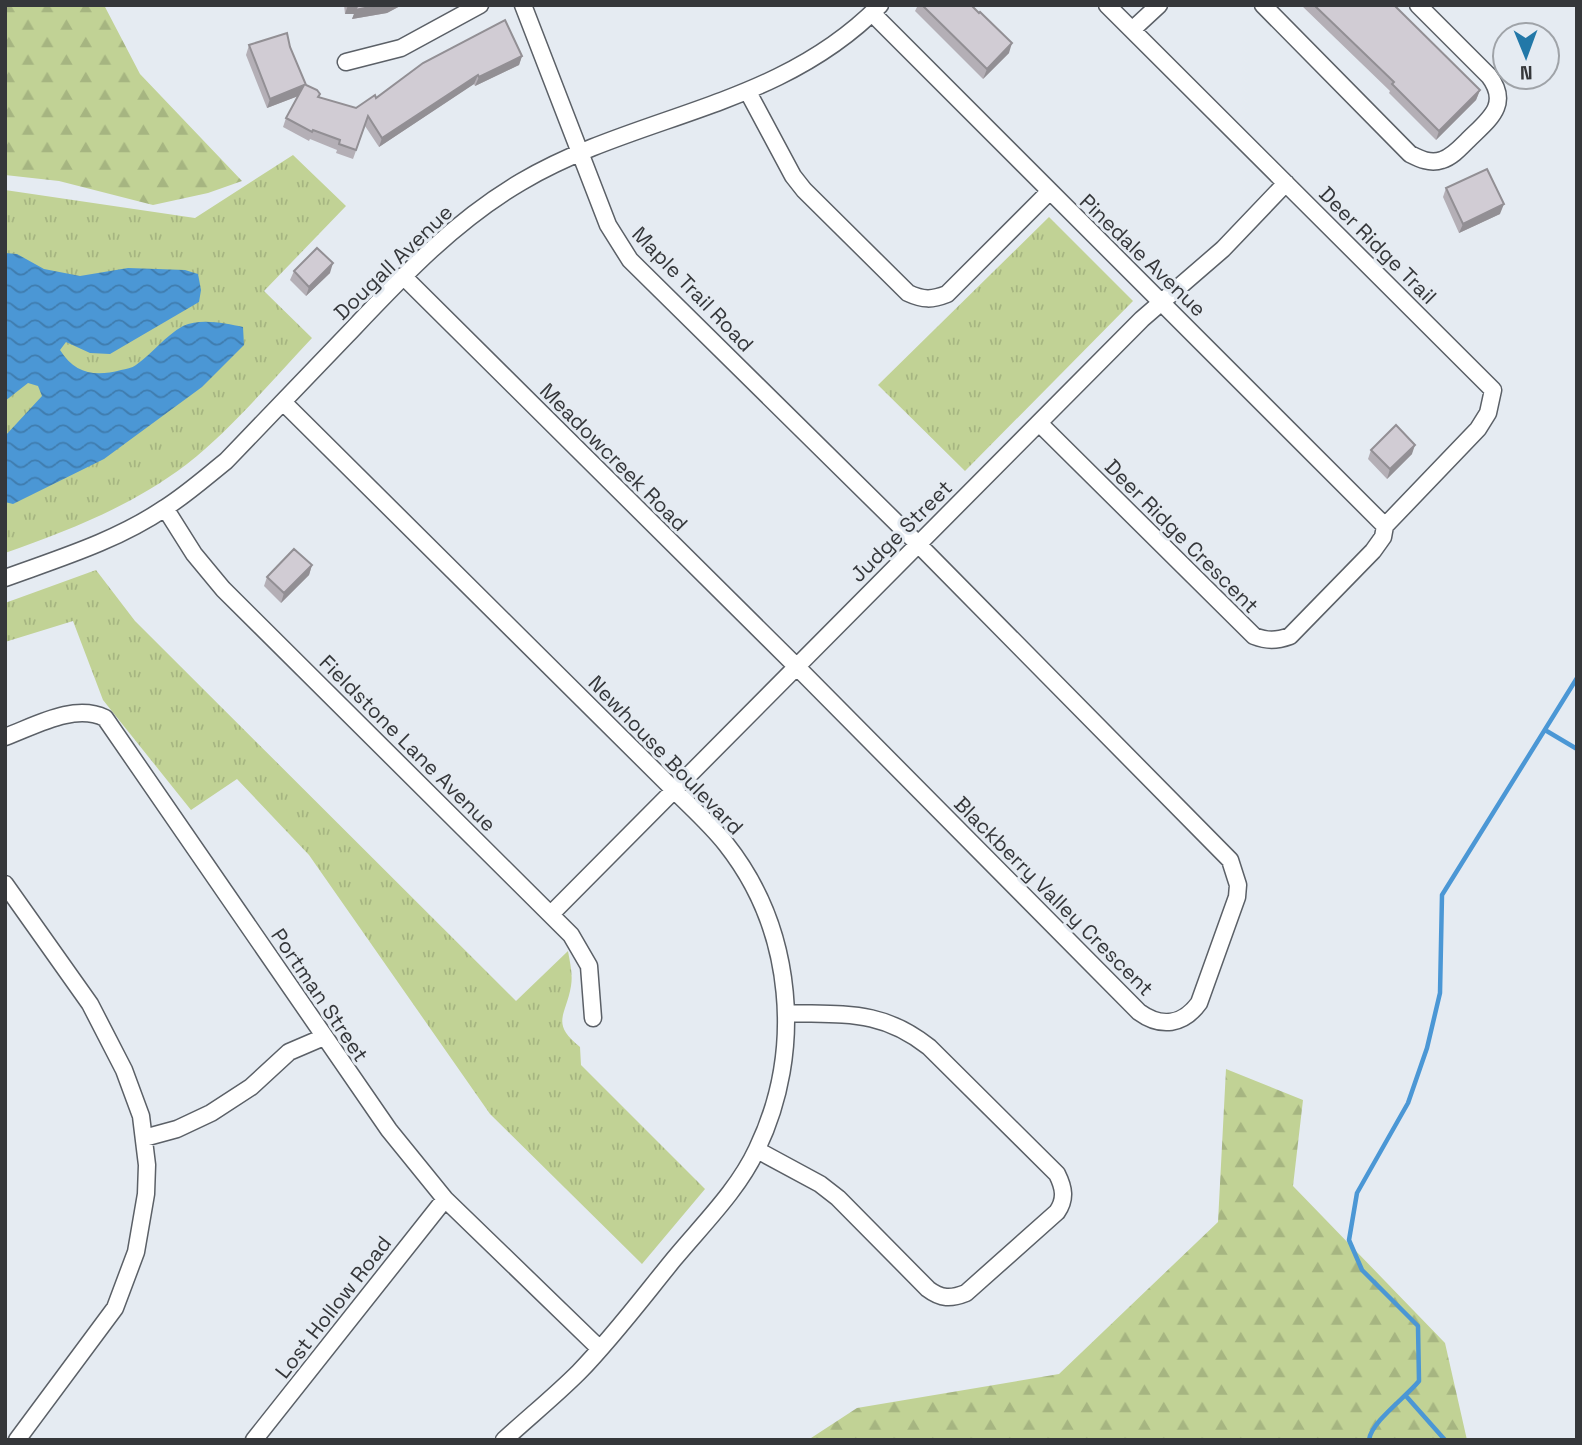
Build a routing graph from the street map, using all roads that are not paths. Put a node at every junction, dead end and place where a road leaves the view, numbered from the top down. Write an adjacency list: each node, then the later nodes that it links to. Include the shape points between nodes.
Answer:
1 (480, 5): 9 (street, via 401,48)
2 (523, 5): 11 (street, Maple Trail Road)
3 (1107, 5): 8 (street, Deer Ridge Trail)
4 (1159, 5): 8 (street)
5 (1263, 5): 6 (street, via 1410,154 1431,162 1452,156 1493,115 1499,95 1489,76)
6 (1418, 5)
7 (876, 9): 10 (street, Dougall Avenue, via 803,63); 13 (street, Pinedale Avenue)
8 (1132, 30): 12 (street, Deer Ridge Trail)
9 (346, 62)
10 (748, 92): 11 (street, Dougall Avenue); 13 (street, via 804,190 908,293 921,299 947,294)
11 (579, 153): 14 (street, Dougall Avenue, via 497,197 446,235); 20 (street, Maple Trail Road, via 607,225 631,260)
12 (1286, 183): 15 (street, Judge Street, via 1223,249); 19 (street, Deer Ridge Trail, via 1493,390 1488,413 1478,429)
13 (1049, 192): 15 (street, Pinedale Avenue)
14 (403, 276): 16 (street, Dougall Avenue); 22 (street, Meadowcreek Road)
15 (1161, 302): 17 (street, Judge Street); 19 (street, Pinedale Avenue)
16 (283, 402): 18 (street, Dougall Avenue, via 226,461); 24 (street, Newhouse Boulevard)
17 (1039, 423): 19 (street, Deer Ridge Crescent, via 1254,636 1265,641 1290,636 1373,551); 20 (street, Judge Street)
18 (165, 508): 21 (street, Dougall Avenue, via 104,541); 26 (street, Fieldstone Lane Avenue, via 223,589)
19 (1385, 526)
20 (918, 544): 22 (street, Judge Street); 22 (street, Blackberry Valley Crescent, via 1230,860 1237,897 1192,1012 1183,1019 1159,1023 1139,1012)
21 (5, 578)
22 (796, 666): 24 (street, Judge Street)
23 (5, 737): 29 (street, Portman Street, via 75,713 105,718)
24 (675, 790): 26 (street, Judge Street); 27 (street, Newhouse Boulevard, via 726,844 759,897 778,951)
25 (5, 884): 30 (street, via 90,1004 124,1070)
26 (551, 914): 28 (street, Fieldstone Lane Avenue, via 571,935 589,967)
27 (787, 1013): 31 (street, Newhouse Boulevard, via 778,1092); 31 (street, via 868,1017 913,1035 1057,1174 1063,1204 966,1293 944,1298 928,1289 820,1184)
28 (593, 1018)
29 (324, 1037): 30 (street, via 289,1052 251,1087 211,1113); 32 (street, Portman Street, via 388,1130)
30 (144, 1138): 34 (street, via 146,1194 136,1252 115,1308)
31 (757, 1150): 33 (street, Newhouse Boulevard, via 728,1194)
32 (445, 1199): 33 (street, Portman Street); 35 (street, Lost Hollow Road)
33 (600, 1349): 36 (street, Newhouse Boulevard)
34 (16, 1440)
35 (254, 1440)
36 (504, 1440)

